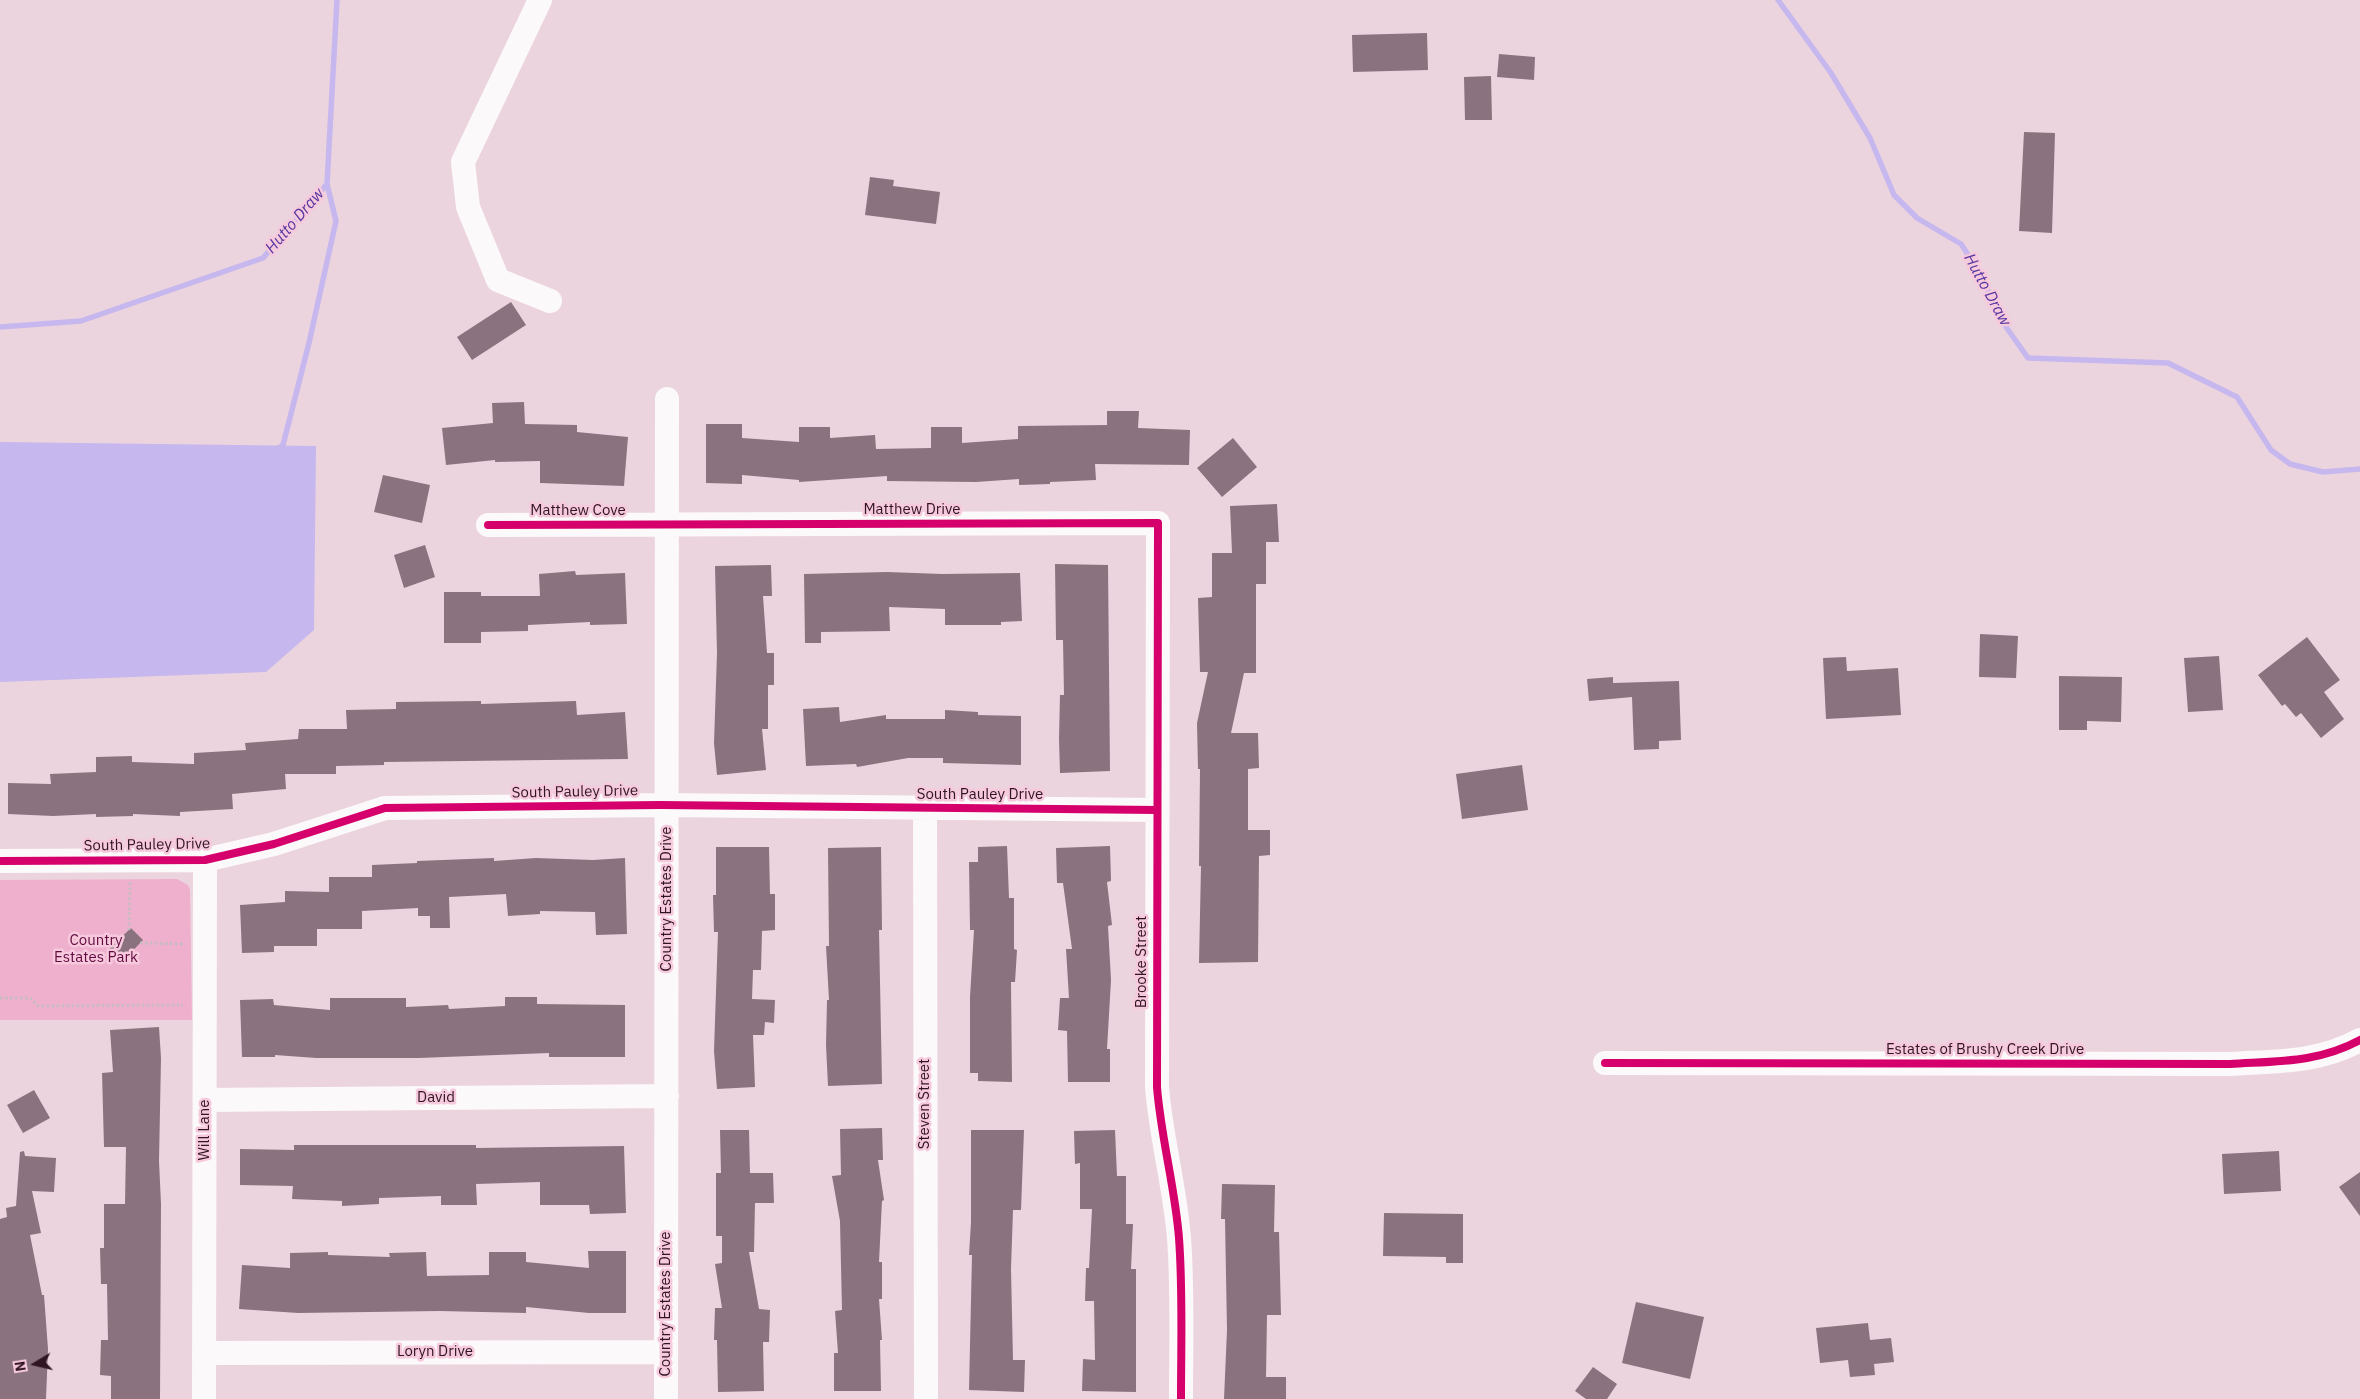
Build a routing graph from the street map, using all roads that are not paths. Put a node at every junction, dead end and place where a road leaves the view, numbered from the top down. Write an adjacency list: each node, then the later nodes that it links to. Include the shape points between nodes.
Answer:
1 (540, 0): 2 (street, via 463,162 468,207 498,280)
2 (550, 301)
3 (667, 399): 6 (street, Country Estates Drive)
4 (1158, 523): 6 (street, Matthew Drive); 9 (street, Brooke Street)
5 (488, 525): 6 (street, Matthew Cove)
6 (667, 525): 7 (street, Country Estates Drive)
7 (667, 806): 8 (street, South Pauley Drive); 11 (street, South Pauley Drive, via 385,808 274,844); 14 (street, Country Estates Drive)
8 (925, 808): 9 (street, South Pauley Drive); 20 (street, Steven Street)
9 (1157, 810): 21 (street, Brooke Street, via 1156,1087 1179,1238)
10 (0, 860): 11 (street, South Pauley Drive)
11 (205, 860): 15 (street, Will Lane)
12 (2360, 1040): 13 (street, Estates of Brushy Creek Drive, via 2332,1054 2298,1060 2230,1064)
13 (1605, 1062)
14 (667, 1096): 15 (street, David); 16 (street, Country Estates Drive)
15 (205, 1100): 17 (street, Will Lane)
16 (666, 1352): 17 (street, Loryn Drive); 19 (street, Country Estates Drive)
17 (204, 1353): 18 (street, Will Lane)
18 (204, 1399)
19 (666, 1399)
20 (926, 1399)
21 (1182, 1399)

